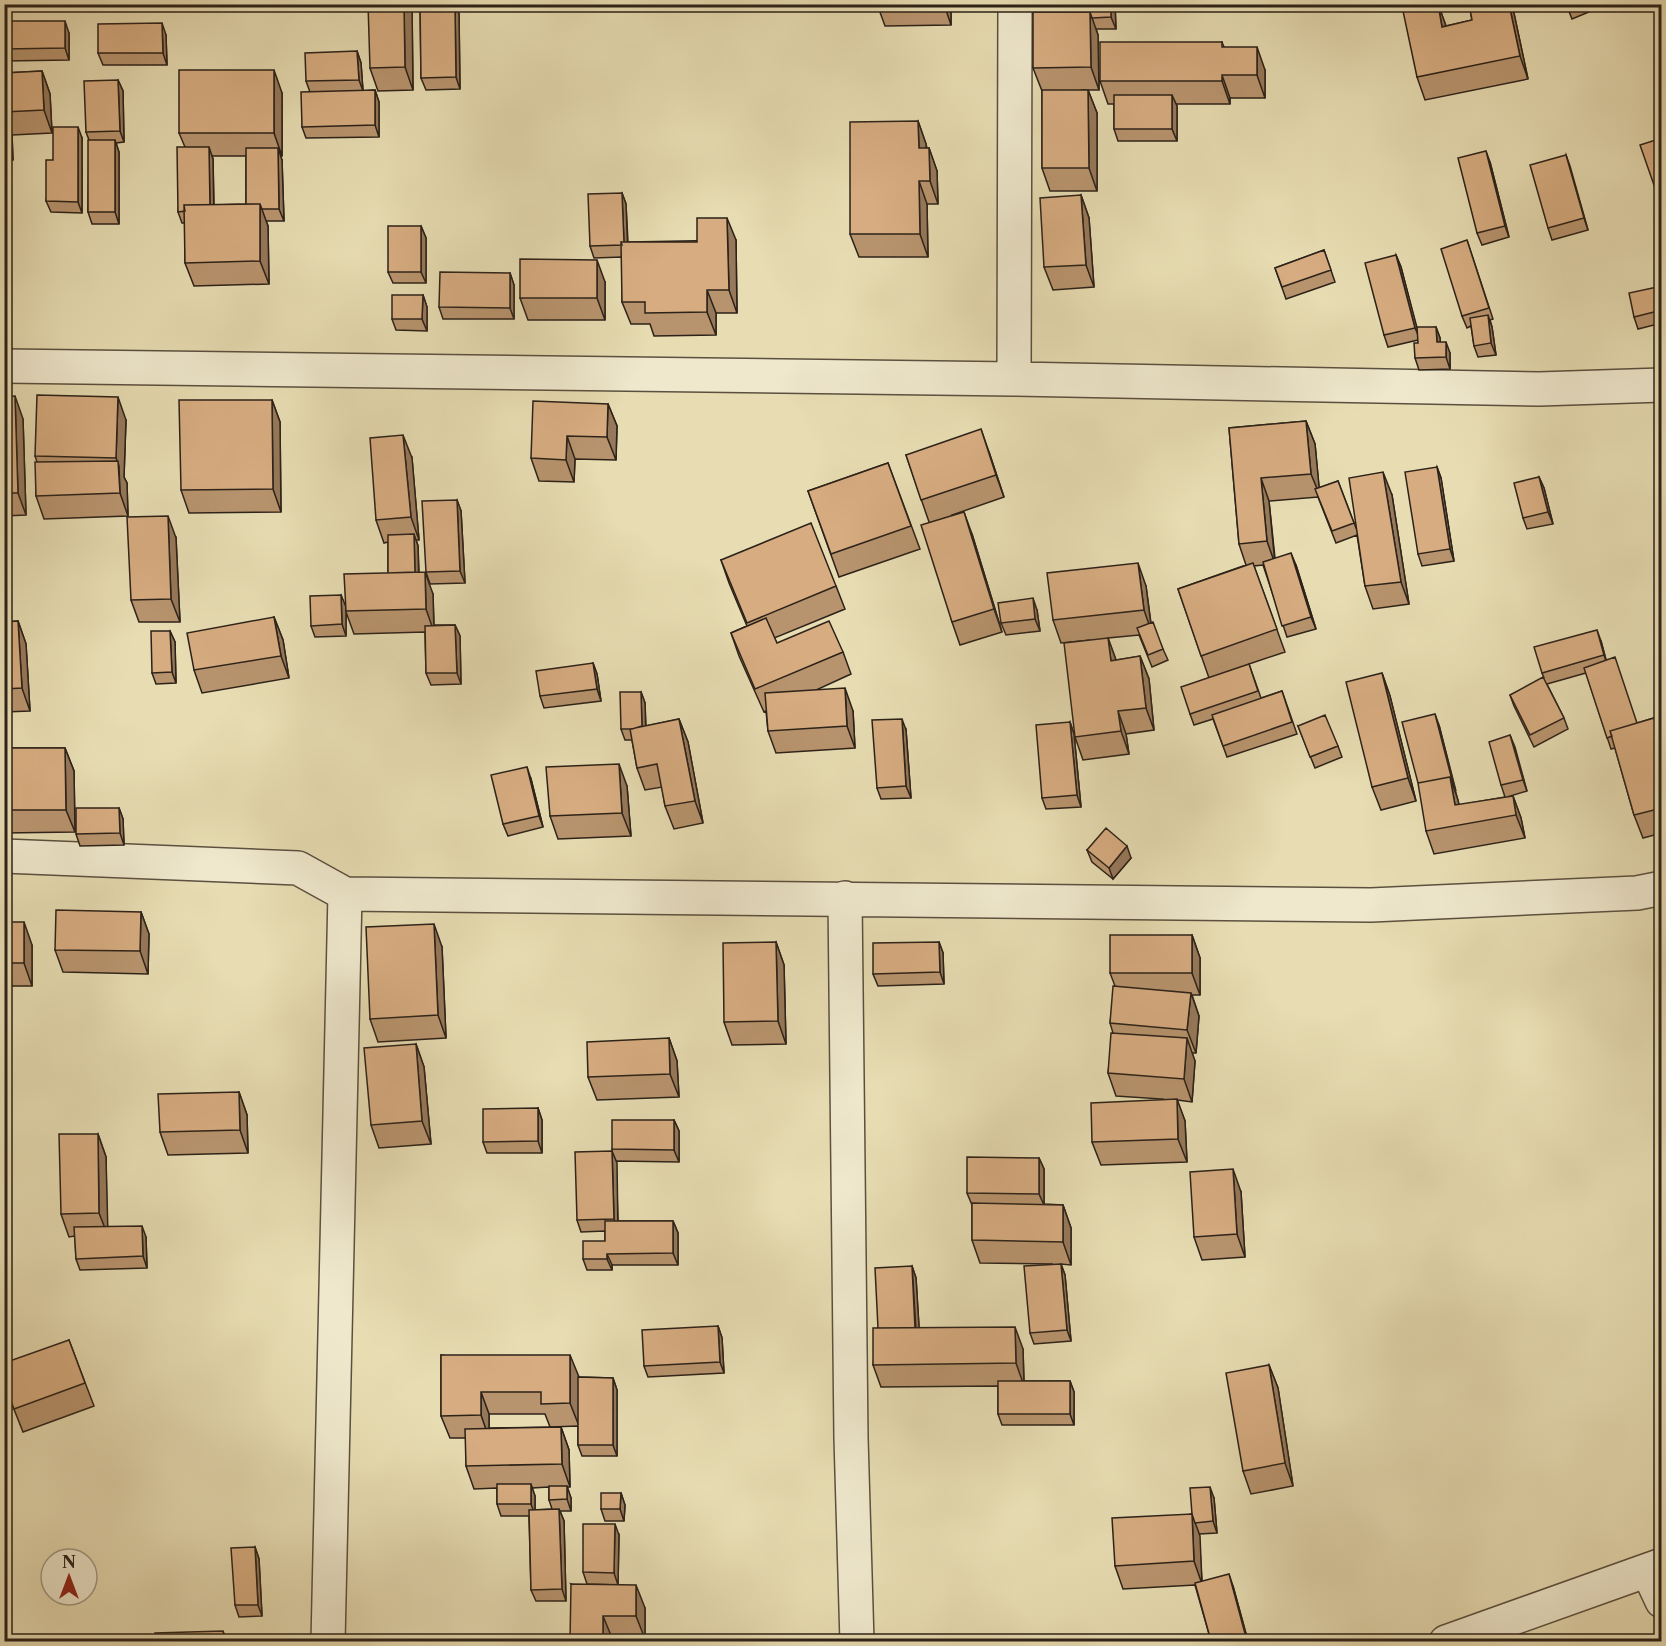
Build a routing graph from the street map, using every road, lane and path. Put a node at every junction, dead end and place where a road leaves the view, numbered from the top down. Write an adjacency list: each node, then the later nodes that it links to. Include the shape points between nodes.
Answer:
1 (1014, 4): 3 (street)
2 (4, 366): 3 (street)
3 (1014, 379): 4 (street, via 1539,389)
4 (1662, 385)
5 (4, 856): 7 (street, via 298,868)
6 (1662, 888): 8 (street, via 1637,893 1371,905)
7 (345, 894): 8 (street); 11 (street)
8 (845, 898): 12 (street)
9 (1655, 1568): 10 (street); 13 (street)
10 (1662, 1601)
11 (328, 1641)
12 (857, 1641)
13 (1446, 1641)

